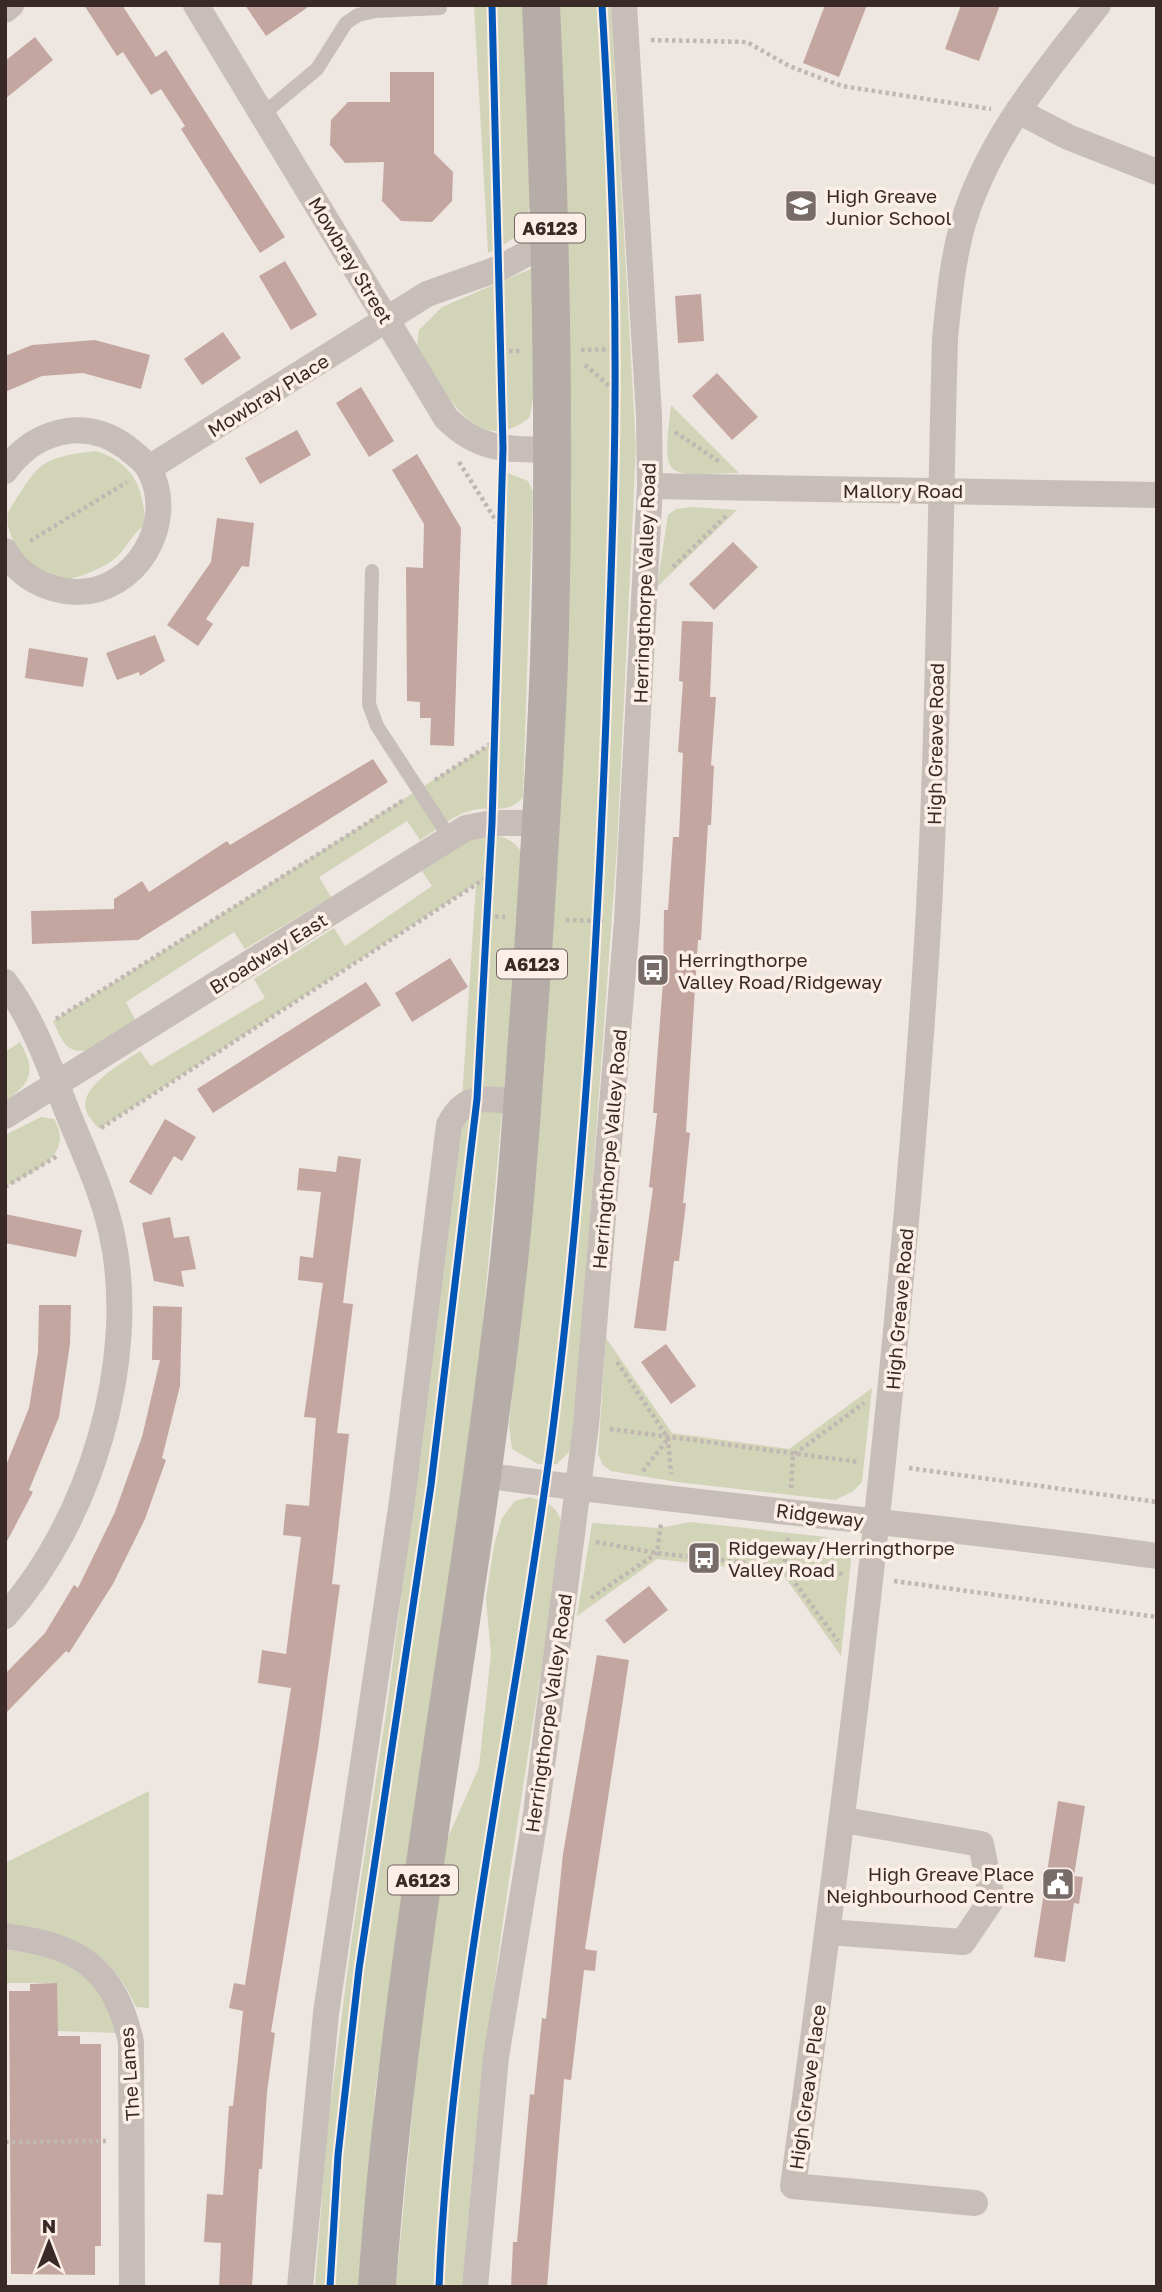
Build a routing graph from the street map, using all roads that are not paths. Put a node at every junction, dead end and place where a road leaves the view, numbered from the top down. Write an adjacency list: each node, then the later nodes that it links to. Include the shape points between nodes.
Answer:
1 (11, 5): 7 (street)
2 (196, 5): 9 (street, Mowbray Street)
3 (541, 5): 11 (main road, A6123)
4 (624, 5): 16 (street, Herringthorpe Valley Road)
5 (1098, 5): 8 (street, High Greave Road)
6 (440, 8): 9 (lane, via 358,15 346,23 317,69)
7 (5, 10)
8 (1018, 111): 10 (street); 17 (street, High Greave Road, via 984,168 962,227 944,338)
9 (263, 114): 12 (street, Mowbray Street)
10 (1157, 172)
11 (550, 241): 12 (street, Mowbray Place, via 500,268 427,295); 13 (main road, A6123)
12 (388, 321): 13 (street, Mowbray Street, via 446,418 464,436 503,449); 14 (street, Mowbray Place)
13 (550, 450): 21 (main road, A6123, via 549,657)
14 (149, 468): 15 (street, via 116,440 74,430 33,442); 19 (street, via 158,513 154,536 144,557 109,586 64,592 41,585 22,572)
15 (5, 471)
16 (650, 486): 17 (street, Mallory Road); 28 (street, Herringthorpe Valley Road, via 627,921)
17 (941, 490): 18 (street, Mallory Road); 29 (street, High Greave Road, via 924,988 893,1382)
18 (1157, 495)
19 (11, 550)
20 (372, 571): 22 (lane, via 369,704 377,726)
21 (541, 823): 22 (street, Broadway East, via 492,823 466,828); 25 (main road, A6123)
22 (450, 838): 24 (street, Broadway East)
23 (5, 982): 24 (street)
24 (57, 1085): 26 (street, Broadway East); 31 (street, via 112,1236 118,1283 116,1350 97,1454 81,1497 57,1547)
25 (523, 1102): 27 (main road, A6123); 37 (street, via 477,1099 464,1103 449,1125 402,1501 326,2013)
26 (5, 1116)
27 (483, 1475): 28 (street, Ridgeway); 38 (main road, A6123, via 401,2031)
28 (579, 1489): 29 (street, Ridgeway); 39 (street, Herringthorpe Valley Road, via 536,1812 496,2057)
29 (875, 1522): 30 (street, Ridgeway); 32 (street, High Greave Place)
30 (1157, 1556)
31 (5, 1616)
32 (844, 1820): 33 (street, High Greave Place); 33 (street, via 981,1844 992,1899 963,1942)
33 (828, 1932): 35 (street, High Greave Place, via 793,2186)
34 (5, 1936): 36 (street, The Lanes, via 38,1940 76,1955 106,1978 123,2007 131,2042)
35 (975, 2203)
36 (132, 2287)
37 (300, 2287)
38 (377, 2287)
39 (475, 2287)

